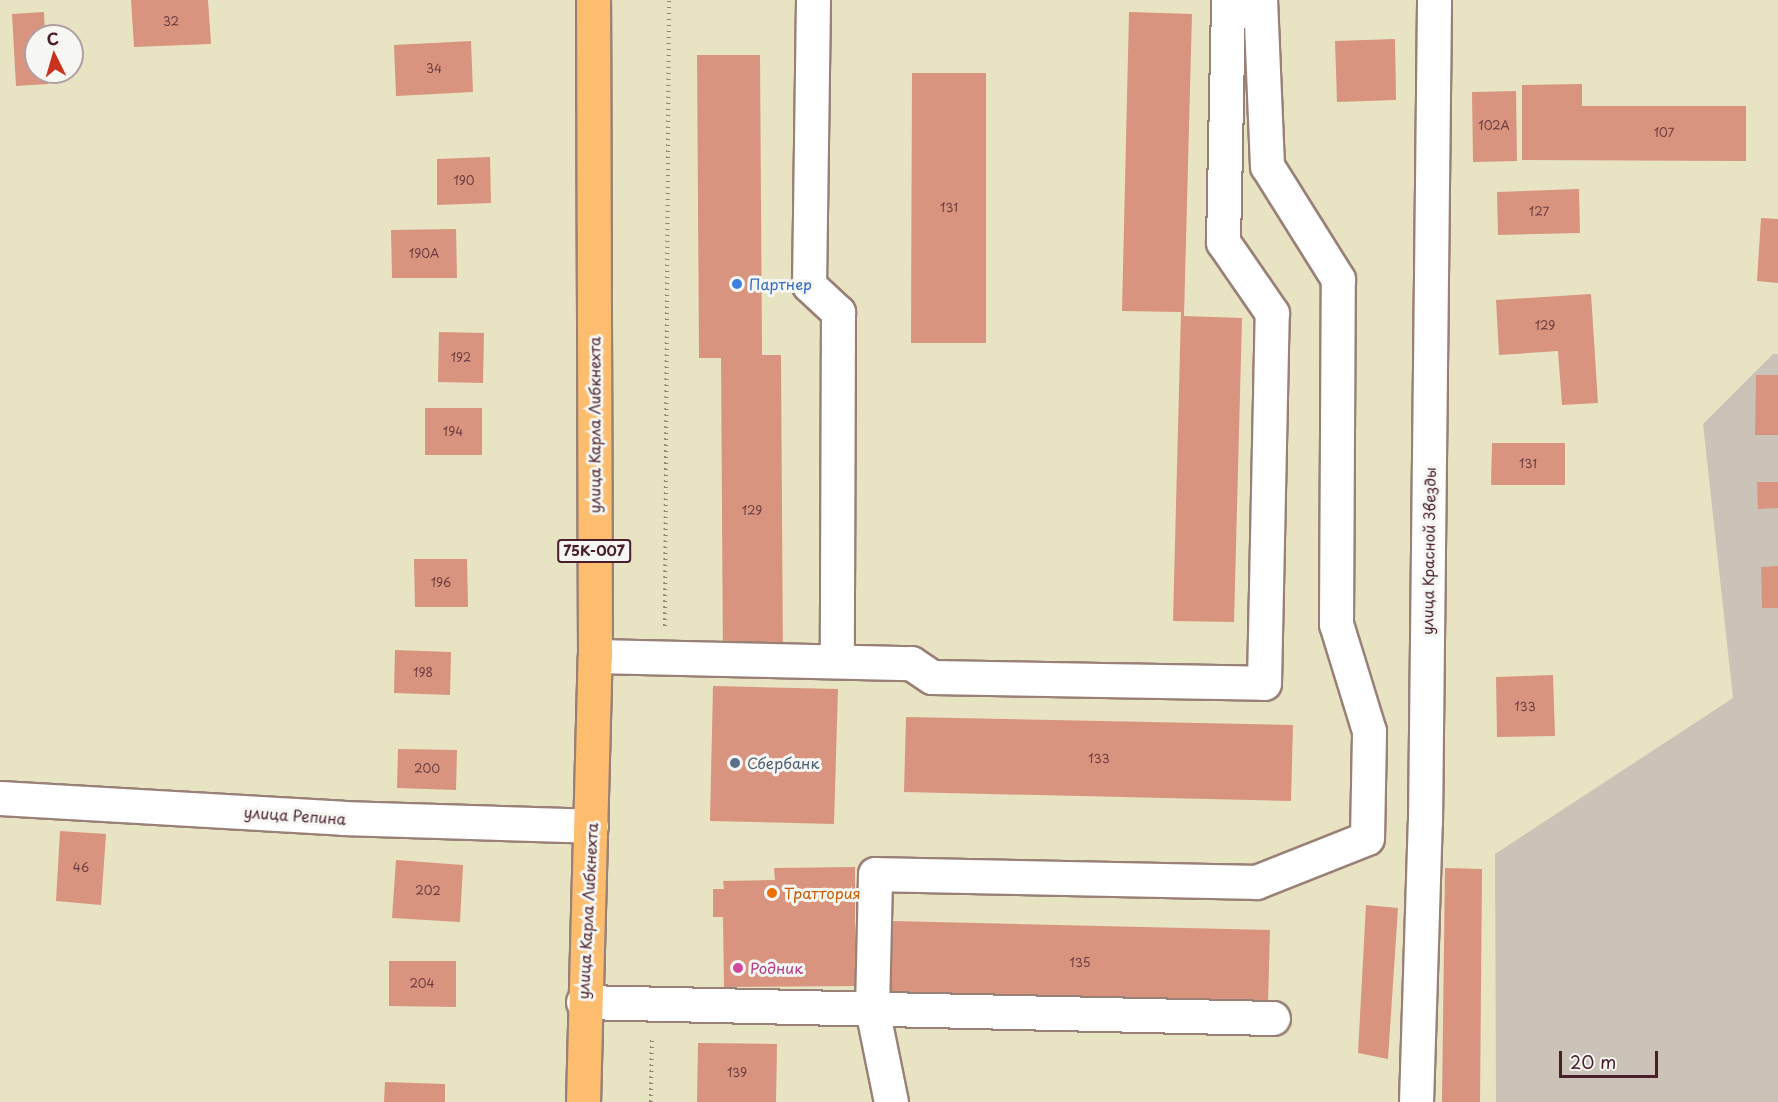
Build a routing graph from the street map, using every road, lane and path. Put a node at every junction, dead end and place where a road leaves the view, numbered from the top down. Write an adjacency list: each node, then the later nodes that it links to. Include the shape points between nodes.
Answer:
1 (593, 0): 7 (main road, улица Карла Либкнехта / 75К-007)
2 (669, 0): 8 (path)
3 (813, 0): 9 (street, via 809,285 838,312)
4 (1228, 0): 9 (street, via 1222,242 1272,313 1264,683 932,677 911,663)
5 (1260, 0): 14 (street, via 1267,166 1338,279 1336,624 1369,731 1367,838 1256,882 875,874)
6 (1434, 0): 19 (street, улица Красной Звезды, via 1425,822)
7 (595, 656): 8 (street); 11 (main road, улица Карла Либкнехта / 75К-007)
8 (665, 658): 9 (street)
9 (837, 661)
10 (0, 798): 11 (street, улица Репина)
11 (598, 832): 12 (main road, улица Карла Либкнехта / 75К-007)
12 (583, 1002): 13 (street); 16 (main road, улица Карла Либкнехта / 75К-007)
13 (653, 1004): 14 (street); 17 (path)
14 (872, 1009): 15 (street); 18 (street)
15 (1273, 1018)
16 (583, 1102)
17 (651, 1102)
18 (891, 1102)
19 (1416, 1102)

